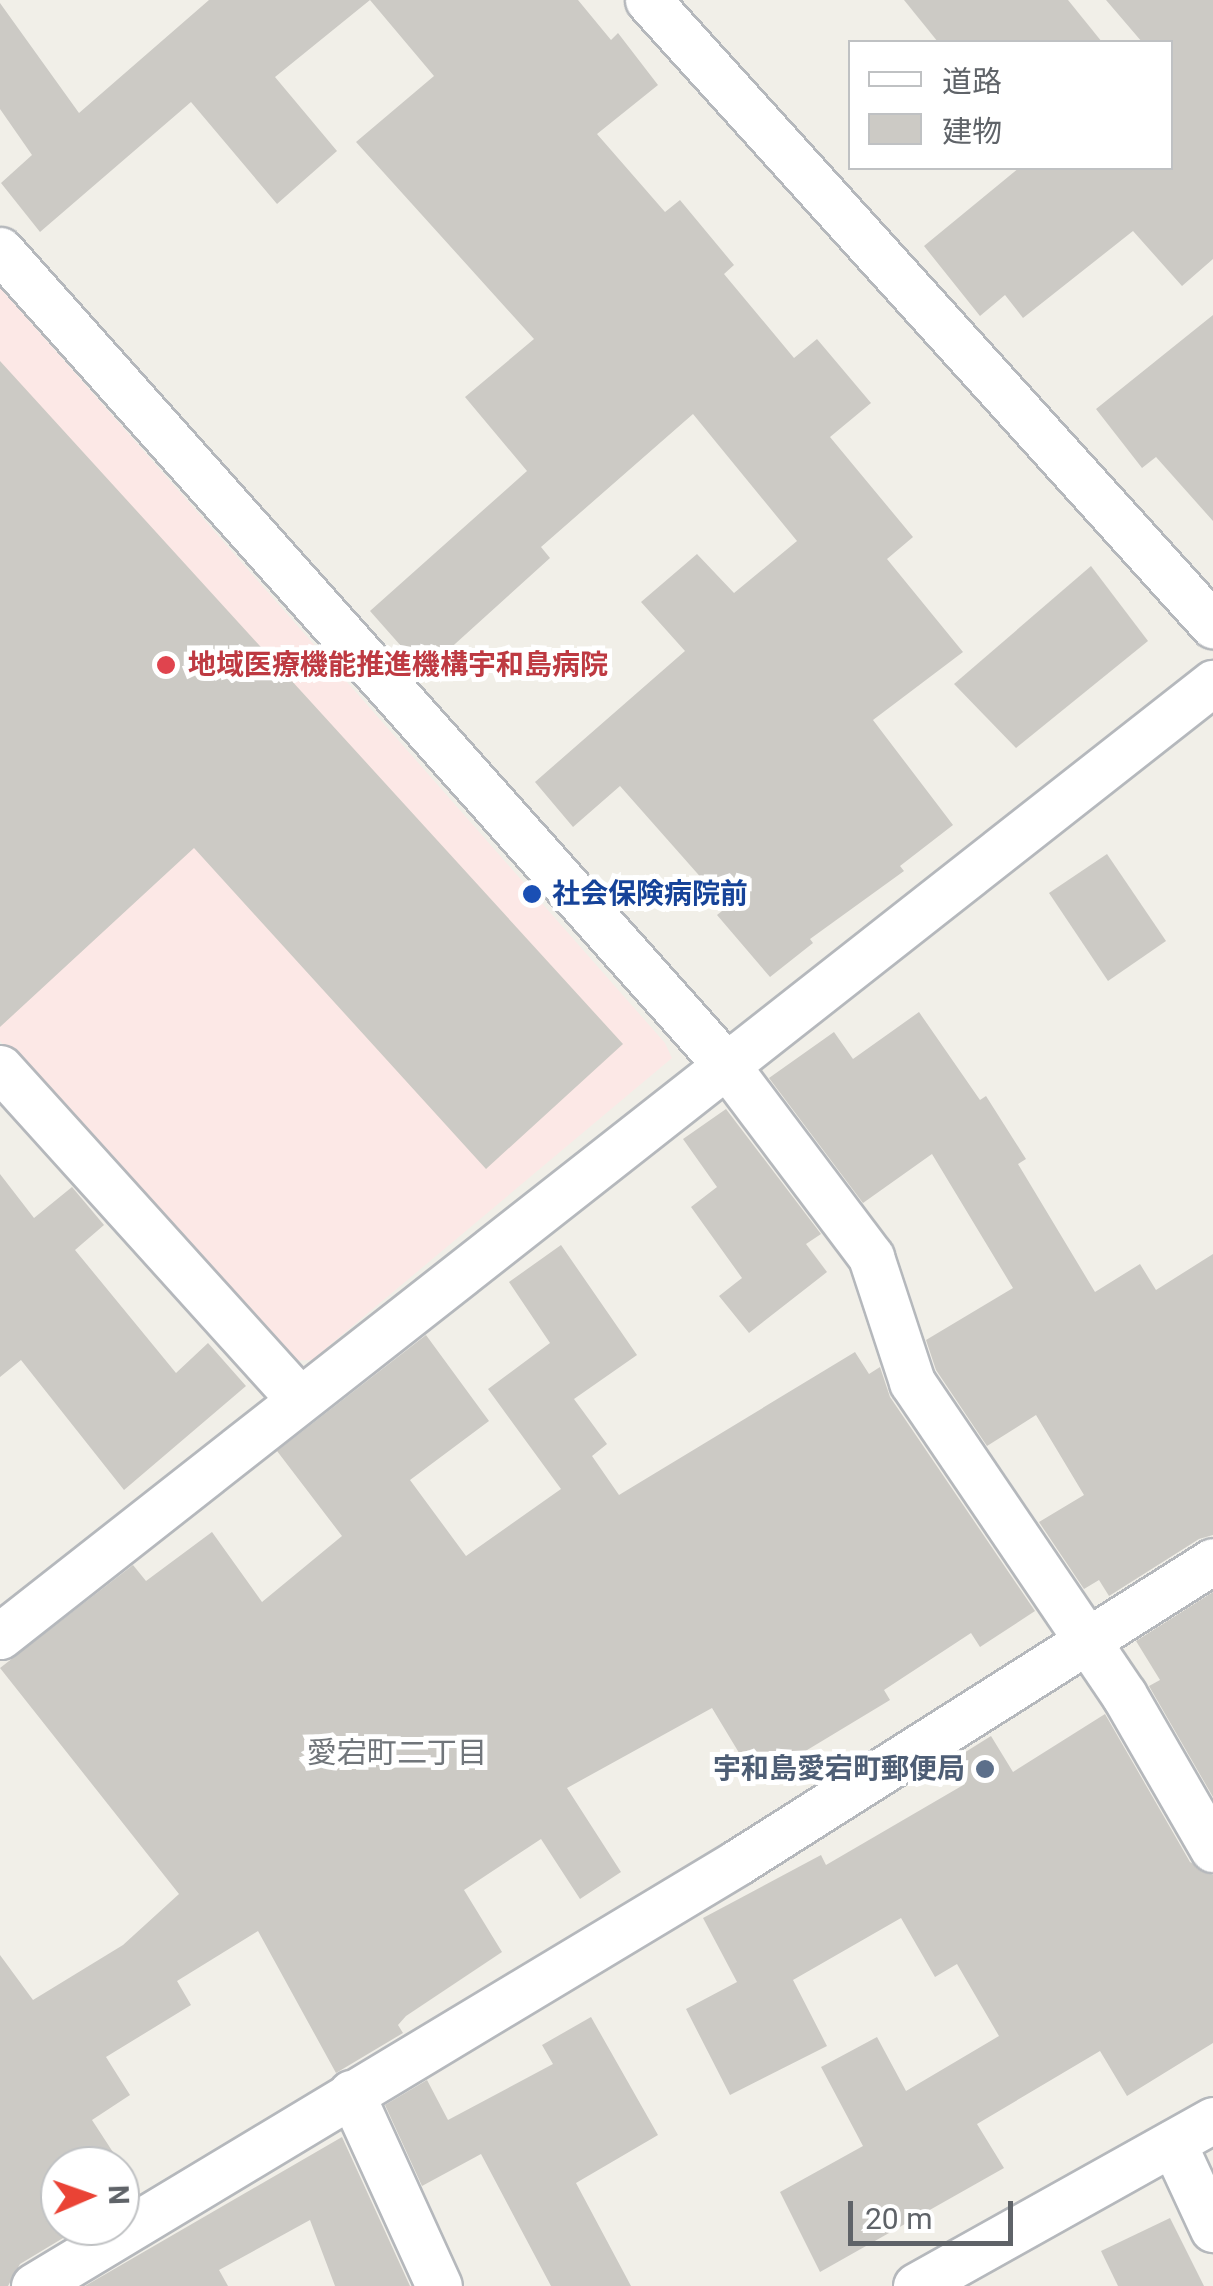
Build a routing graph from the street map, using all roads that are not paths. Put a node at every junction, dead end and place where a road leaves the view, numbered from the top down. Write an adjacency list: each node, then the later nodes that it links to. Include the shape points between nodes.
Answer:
1 (648, 0): 3 (street)
2 (0, 250): 5 (street)
3 (1213, 624)
4 (1213, 683): 5 (street)
5 (728, 1067): 7 (street); 10 (street, via 871,1257 912,1382)
6 (0, 1068): 7 (street)
7 (299, 1399): 9 (street)
8 (1213, 1561): 10 (street)
9 (0, 1636)
10 (1086, 1640): 11 (street); 12 (street, via 738,1862)
11 (1213, 1850)
12 (351, 2093): 16 (street); 17 (street)
13 (1213, 2120): 14 (street)
14 (1173, 2143): 15 (street); 18 (street)
15 (1213, 2229)
16 (34, 2286)
17 (439, 2286)
18 (916, 2286)

